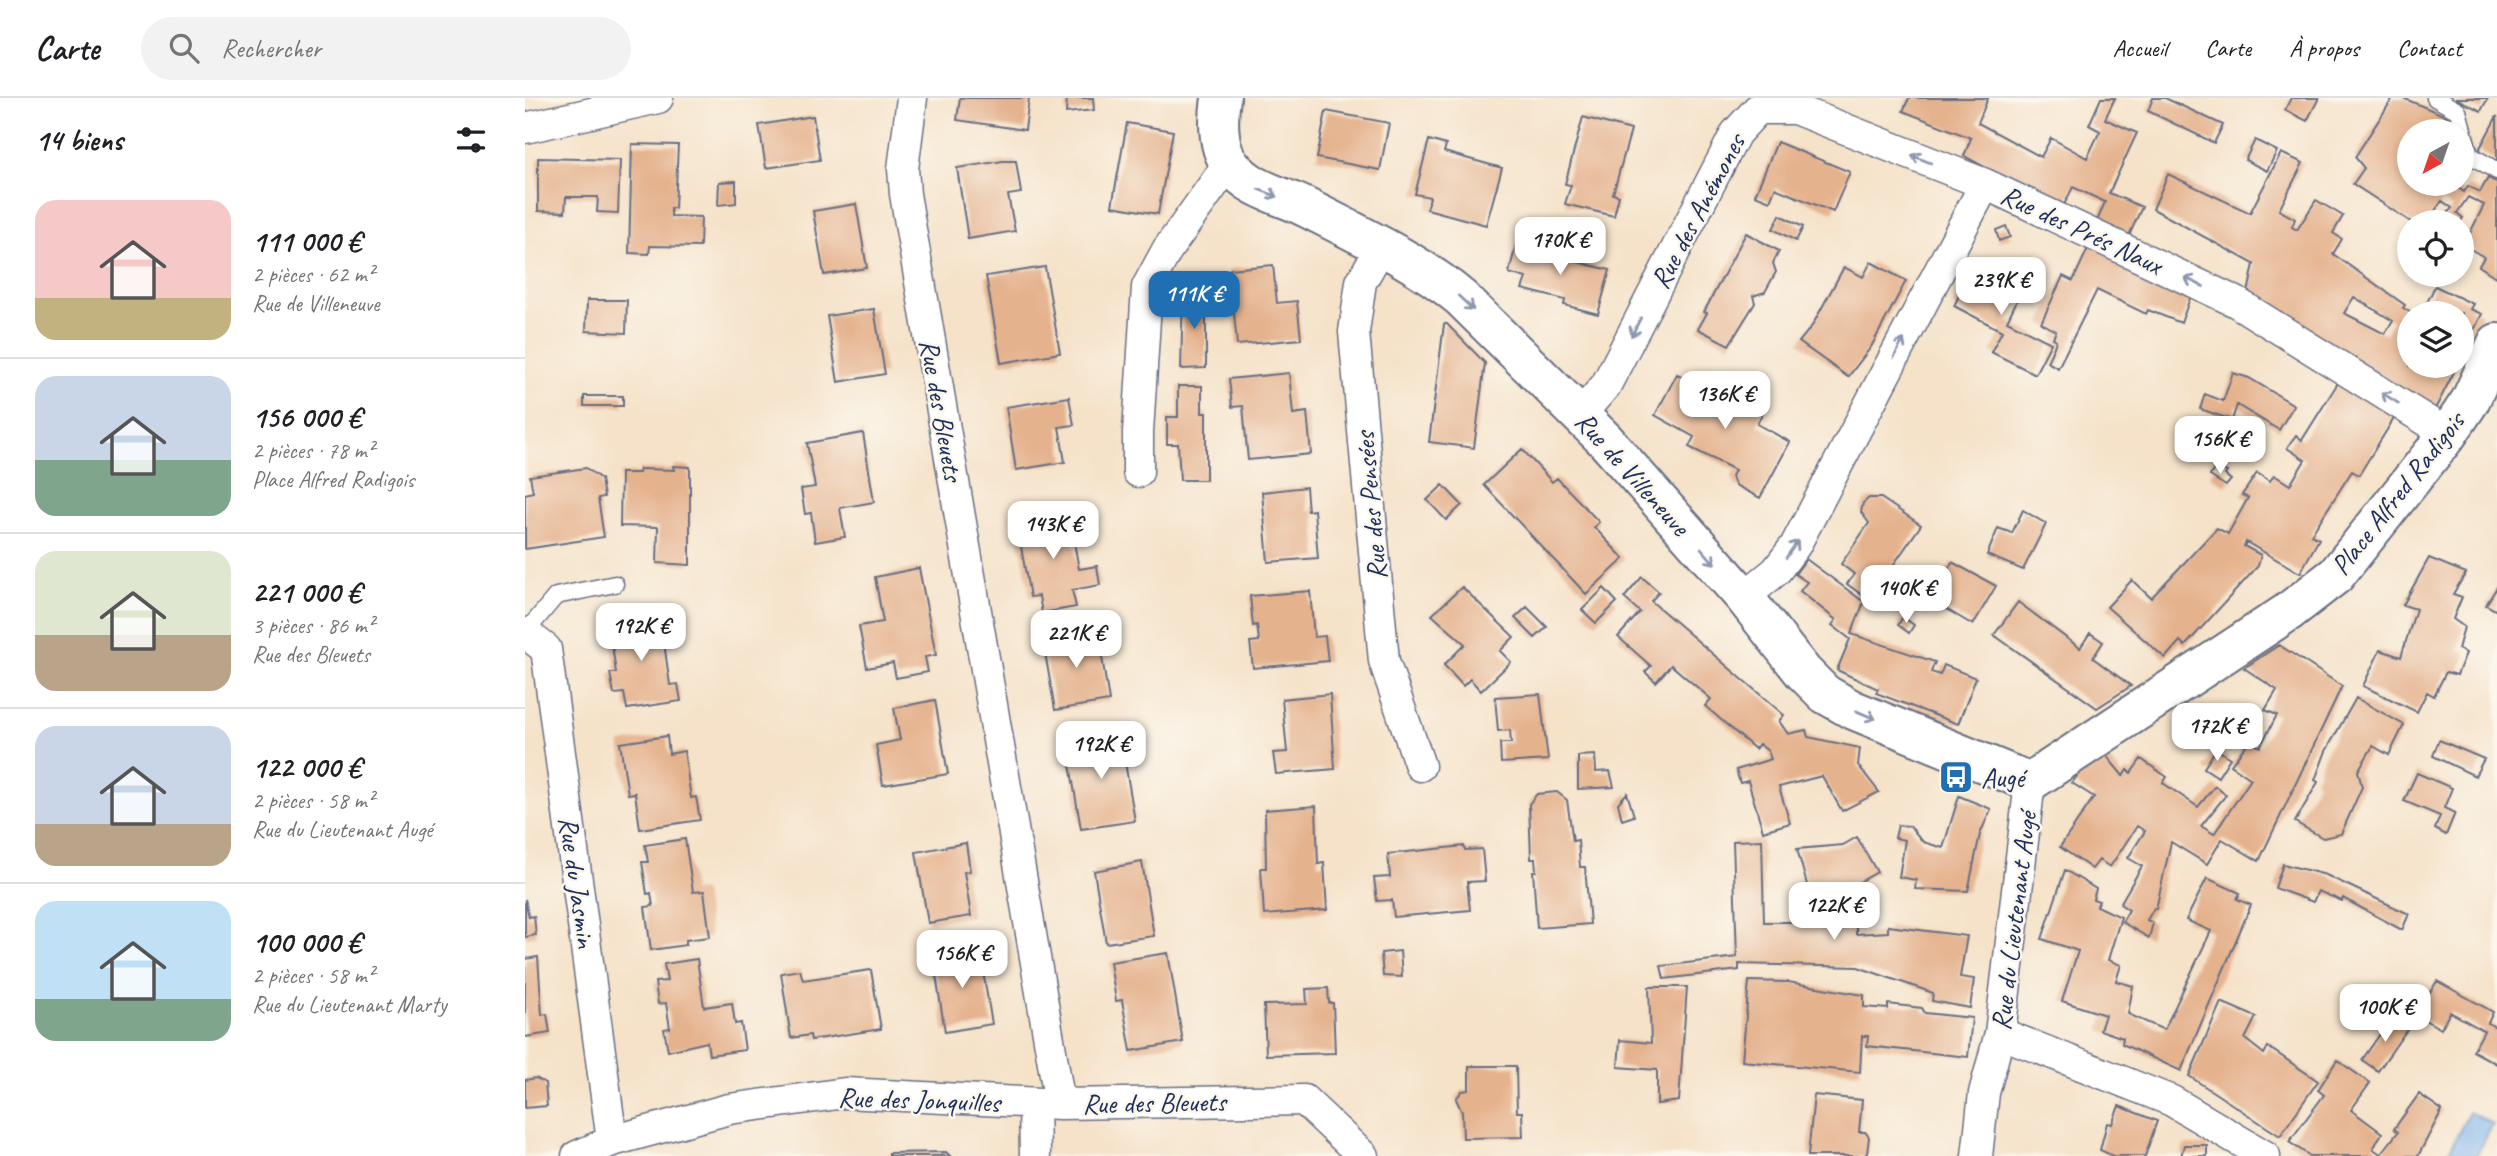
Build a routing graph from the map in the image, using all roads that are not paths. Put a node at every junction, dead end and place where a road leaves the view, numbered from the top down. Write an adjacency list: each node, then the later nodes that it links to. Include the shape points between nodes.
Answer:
1 (658, 98): 5 (street)
2 (912, 98): 22 (street, Rue des Bleuets, via 903,169 905,194)
3 (1221, 98): 6 (street, via 1217,122)
4 (2435, 98): 7 (lane, via 2458,111 2470,155)
5 (525, 128)
6 (1229, 163): 9 (street, Rue de Villeneuve, one-way to 9, via 1258,190 1306,207); 14 (street, via 1167,250 1147,287)
7 (2497, 171)
8 (1985, 184): 12 (street, Rue des Anémones, one-way to 12, via 1795,108 1758,109 1736,133 1606,385); 13 (street, Rue des Prés Naux, one-way to 8, via 2236,302); 16 (street, Rue des Prés Naux, one-way to 8, via 1776,571 1795,546)
9 (1381, 247): 12 (street, Rue de Villeneuve, one-way to 12, via 1443,283); 19 (street, Rue des Pensées, via 1361,282 1354,332 1384,662)
10 (2497, 343): 11 (street, Place Alfred Radigois)
11 (2488, 385): 13 (street, Place Alfred Radigois)
12 (1581, 414): 16 (street, Rue de Villeneuve, one-way to 16)
13 (2448, 434): 17 (street, Place Alfred Radigois, via 2336,575)
14 (1138, 472)
15 (615, 584): 18 (lane, via 557,596)
16 (1744, 597): 20 (street, Rue de Villeneuve, one-way to 20, via 1825,694 1851,709)
17 (2294, 619): 20 (street, Rue du Lieutenant Augé)
18 (525, 633): 23 (street, Rue du Jasmin, via 546,649)
19 (1420, 766)
20 (2030, 782): 21 (street, Rue du Lieutenant Augé)
21 (2000, 1033): 27 (street, Rue du Lieutenant Augé, via 1984,1093); 28 (street, via 2172,1101)
22 (1047, 1104): 23 (street, Rue des Jonquilles, via 845,1093 729,1109); 25 (street); 26 (street, Rue des Bleuets, via 1304,1100)
23 (612, 1141): 24 (street, Rue des Jonquilles)
24 (577, 1156)
25 (1035, 1156)
26 (1363, 1156)
27 (1977, 1156)
28 (2265, 1156)

